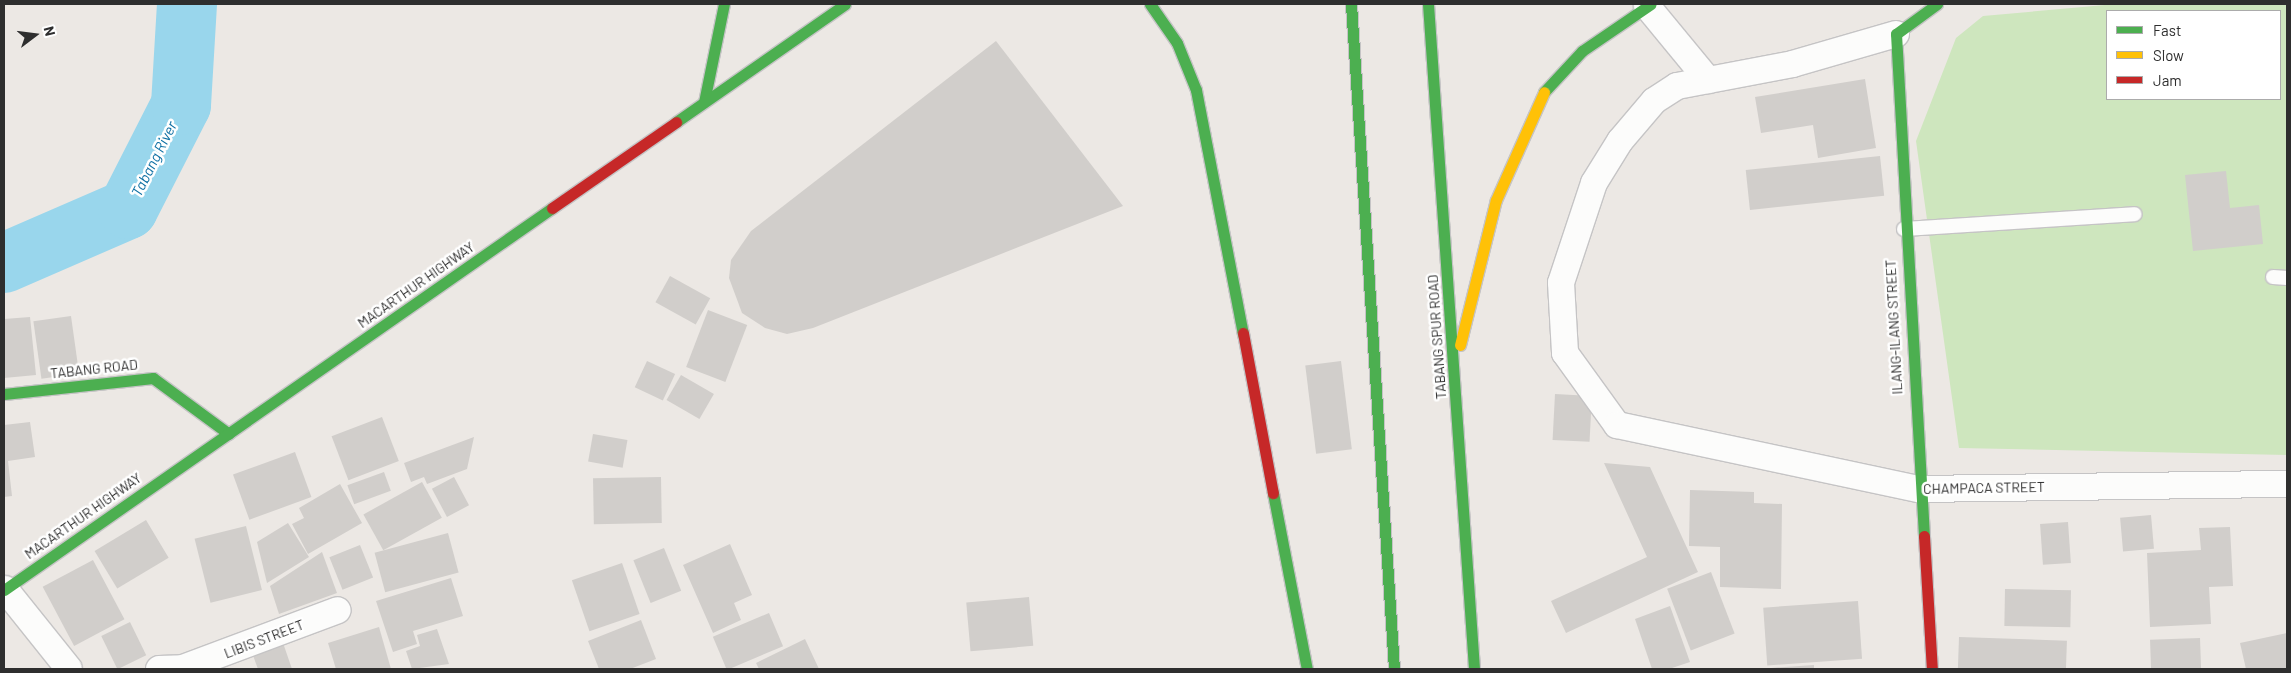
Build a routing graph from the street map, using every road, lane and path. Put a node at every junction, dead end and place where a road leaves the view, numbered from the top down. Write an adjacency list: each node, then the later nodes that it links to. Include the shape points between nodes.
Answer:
1 (724, 4): 10 (main road)
2 (845, 4): 10 (main road, MACARTHUR HIGHWAY)
3 (1150, 4): 22 (main road, via 1177,43 1196,90)
4 (1351, 4): 23 (main road)
5 (1428, 4): 13 (main road, TABANG SPUR ROAD)
6 (1937, 4): 8 (main road)
7 (1649, 5): 9 (street); 13 (main road, via 1582,51 1544,92 1496,200)
8 (1896, 34): 9 (street, CHAMPACA STREET, via 1793,64); 12 (main road, ILANG-ILANG STREET)
9 (1708, 80): 17 (street, CHAMPACA STREET, via 1677,86 1654,101 1620,141 1594,183 1561,283 1565,354 1617,425)
10 (704, 102): 15 (main road, MACARTHUR HIGHWAY)
11 (2135, 214): 12 (lane)
12 (1904, 229): 17 (main road, ILANG-ILANG STREET)
13 (1454, 368): 24 (main road, TABANG SPUR ROAD)
14 (4, 394): 15 (main road, TABANG ROAD, via 153,378)
15 (229, 434): 18 (main road, MACARTHUR HIGHWAY)
16 (2287, 484): 17 (street, CHAMPACA STREET)
17 (1919, 489): 25 (main road, ILANG-ILANG STREET)
18 (5, 589): 20 (street)
19 (338, 610): 21 (street, LIBIS STREET, via 183,668)
20 (68, 669)
21 (159, 669)
22 (1307, 669)
23 (1394, 669)
24 (1474, 669)
25 (1932, 669)

